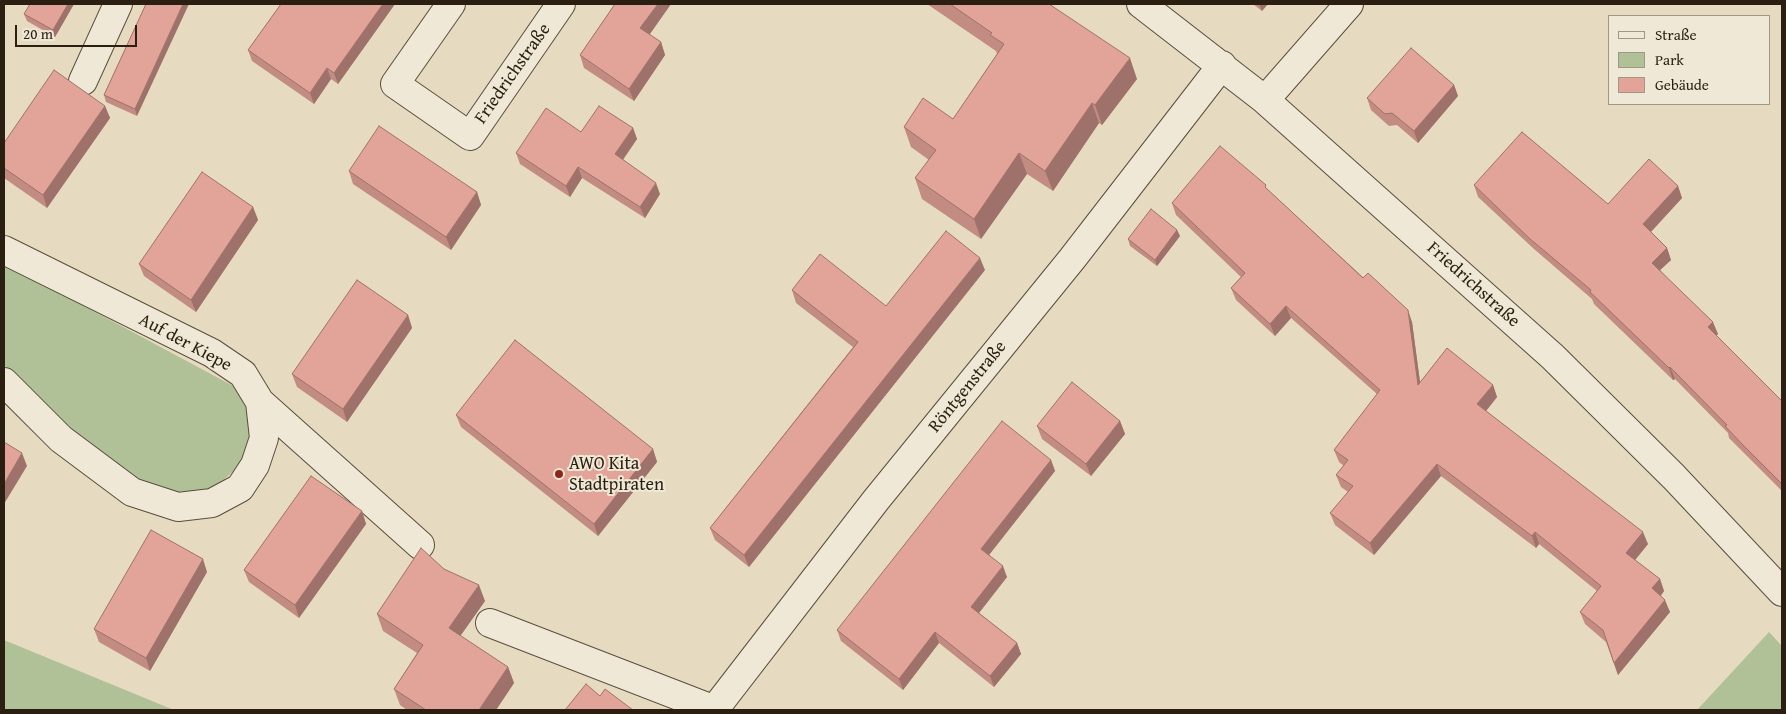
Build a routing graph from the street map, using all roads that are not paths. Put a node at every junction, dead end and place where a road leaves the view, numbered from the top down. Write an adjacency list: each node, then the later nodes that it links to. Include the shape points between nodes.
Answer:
1 (118, 4): 7 (street)
2 (450, 4): 3 (street, Friedrichstraße, via 395,84 470,136)
3 (562, 4)
4 (1141, 4): 6 (street, Friedrichstraße)
5 (1349, 4): 8 (street)
6 (1222, 65): 8 (street, Friedrichstraße); 15 (street, Röntgenstraße, via 1072,259 876,500)
7 (83, 81)
8 (1265, 100): 13 (street, Friedrichstraße, via 1553,357 1674,477)
9 (4, 250): 11 (street, Auf der Kiepe, via 212,353 243,374)
10 (4, 382): 11 (street, Auf der Kiepe, via 61,439 132,492 178,507 212,503 240,488 255,464 264,438)
11 (260, 402): 12 (street)
12 (420, 544)
13 (1782, 592)
14 (490, 624): 15 (street)
15 (715, 710)

